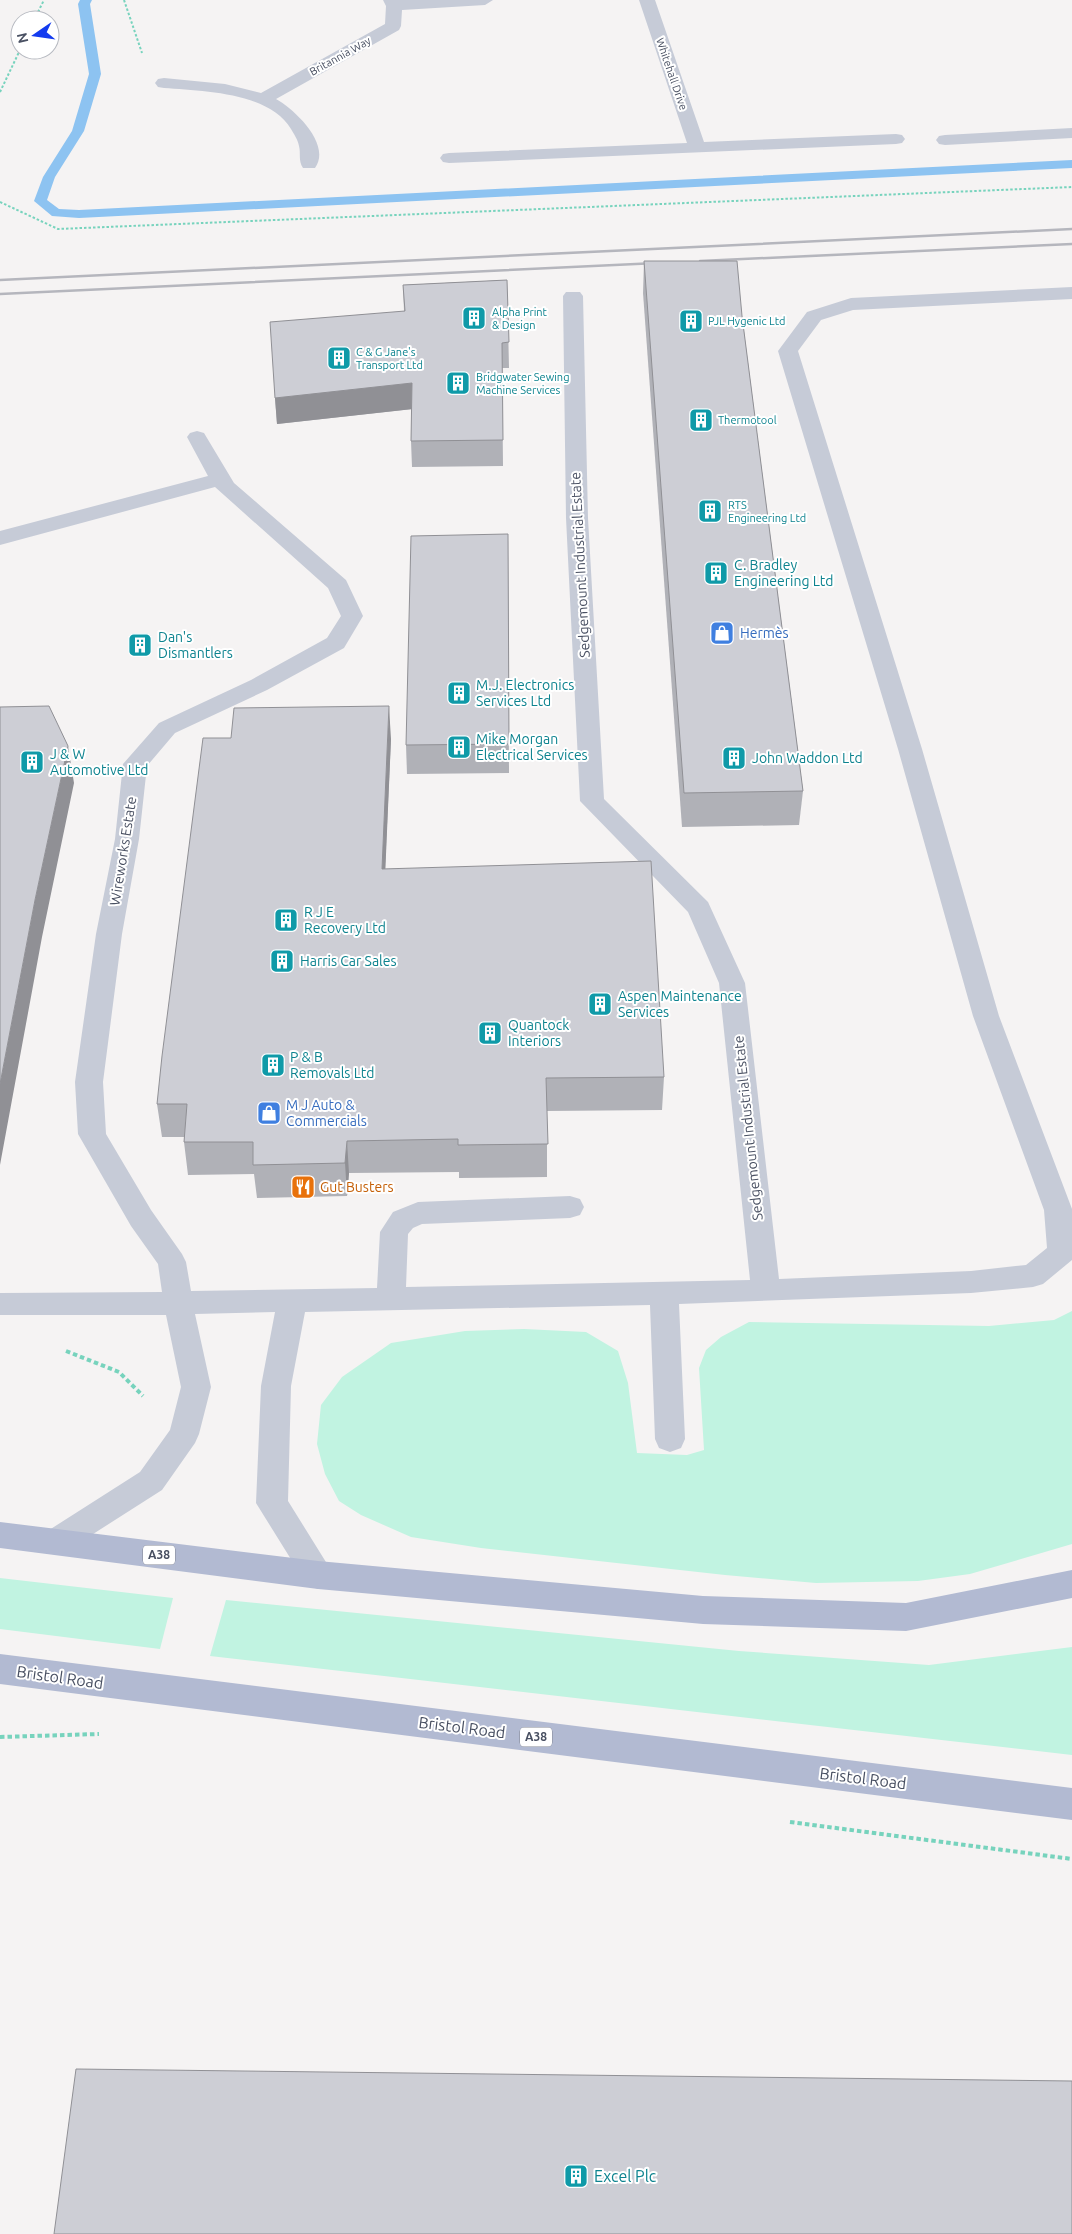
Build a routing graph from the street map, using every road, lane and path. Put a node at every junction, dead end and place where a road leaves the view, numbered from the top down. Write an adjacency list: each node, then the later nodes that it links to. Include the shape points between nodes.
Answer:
1 (124, 0): 6 (path, via 126,12 140,38 146,83)
2 (485, 0): 4 (street)
3 (647, 0): 12 (street, Whitehall Drive)
4 (393, 3): 8 (street, Britannia Way, via 393,26)
5 (15, 60): 7 (path)
6 (164, 83): 8 (street, via 199,85)
7 (0, 92)
8 (263, 99): 14 (street, via 286,112 302,129 308,143)
9 (1072, 133): 11 (street)
10 (896, 139): 12 (street)
11 (945, 140)
12 (697, 147): 13 (street)
13 (449, 158)
14 (310, 164)
15 (1072, 186): 16 (path, via 58,229)
16 (0, 202)
17 (1072, 293): 23 (street, via 851,304 814,316 788,351 910,749 986,1016 1058,1210 1062,1252 1033,1276 971,1282)
18 (573, 296): 23 (street, Sedgemount Industrial Estate, via 577,518 592,801 700,908 732,982)
19 (197, 437): 20 (street, Wireworks Estate)
20 (222, 479): 21 (street); 27 (street, Wireworks Estate, via 225,487 338,585 352,616 336,643 259,685 166,728 135,764 127,839 109,934 88,1082 92,1134 141,1218 172,1262)
21 (0, 538)
22 (570, 1207): 25 (street, via 418,1213 403,1220 394,1232)
23 (766, 1291): 24 (street)
24 (664, 1292): 25 (street); 31 (street)
25 (391, 1298): 26 (street)
26 (292, 1300): 27 (street); 34 (street, via 276,1386 272,1503)
27 (178, 1303): 28 (street); 33 (street, via 196,1387 184,1434 151,1480)
28 (0, 1304)
29 (57, 1348): 30 (path, via 120,1372)
30 (147, 1399)
31 (670, 1439)
32 (0, 1535): 33 (main road, A38)
33 (57, 1541): 34 (main road, A38)
34 (318, 1575): 35 (main road, A38, via 703,1610 906,1617)
35 (1072, 1584)
36 (0, 1669): 37 (main road, Bristol Road / A38)
37 (1072, 1804)

